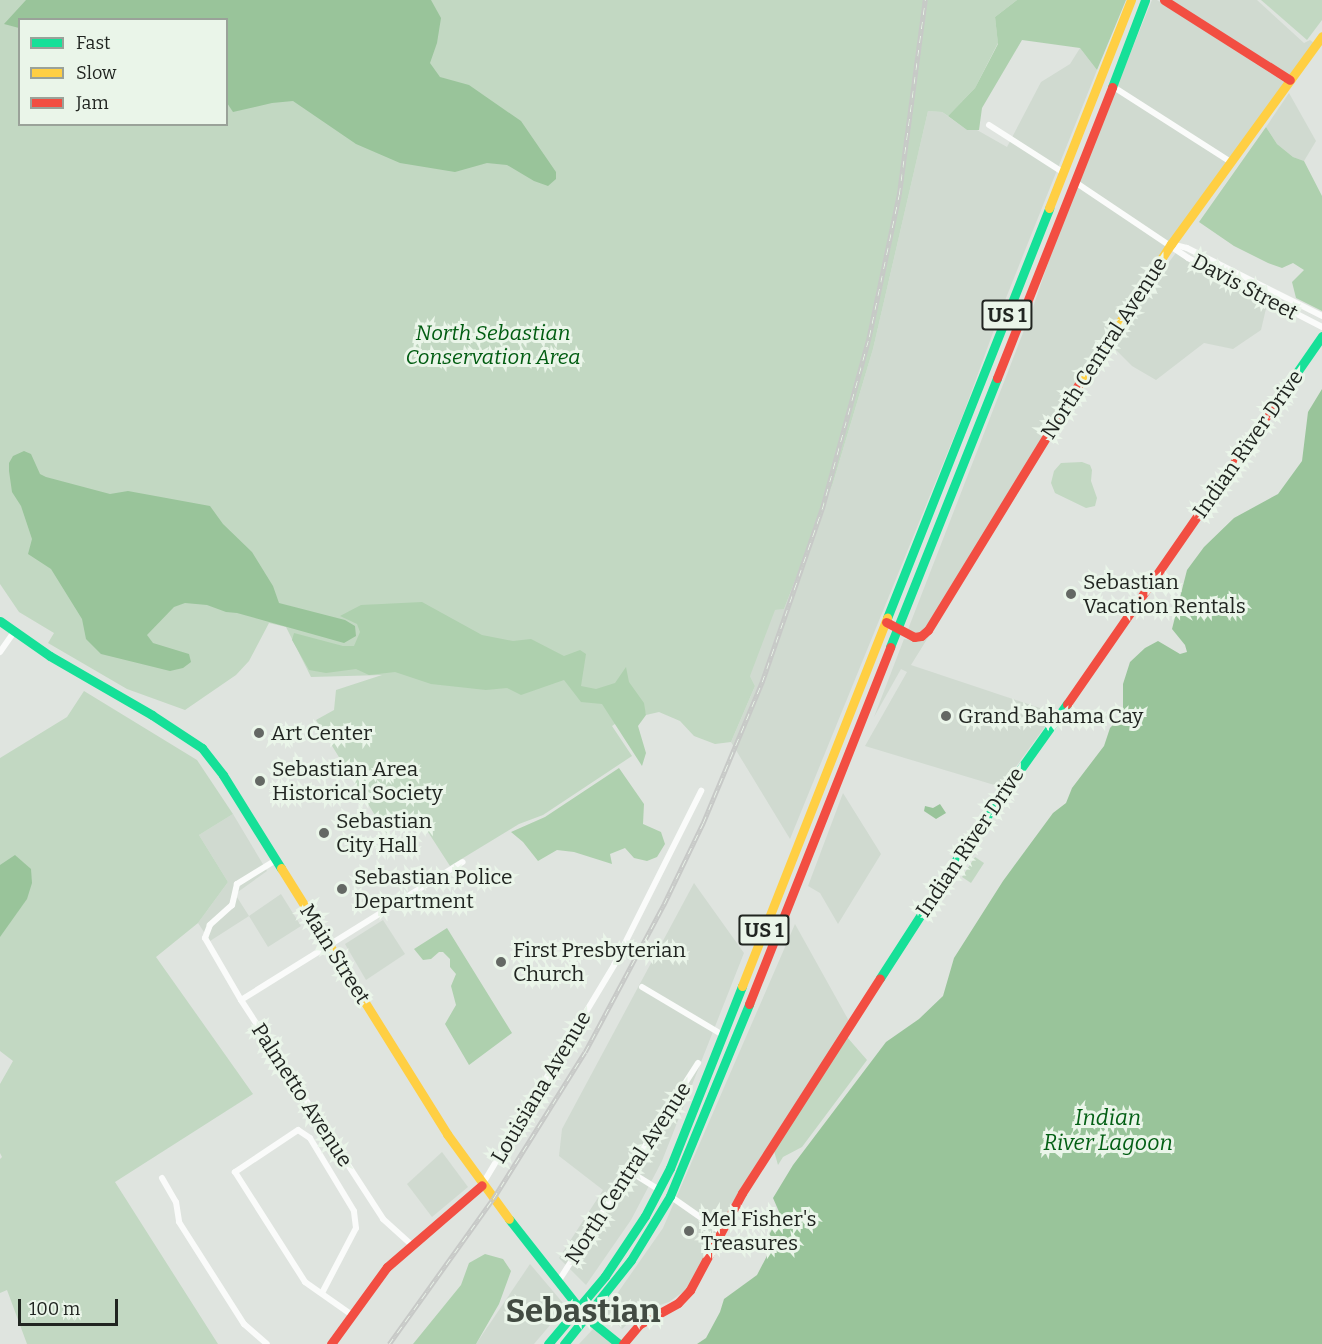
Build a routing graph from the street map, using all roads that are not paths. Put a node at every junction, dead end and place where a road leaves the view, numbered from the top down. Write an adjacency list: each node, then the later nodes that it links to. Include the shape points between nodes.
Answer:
1 (1131, 0): 8 (street, US 1)
2 (1145, 0): 6 (street, US 1)
3 (1164, 0): 5 (street)
4 (1322, 36): 5 (street, North Central Avenue)
5 (1290, 80): 9 (street, North Central Avenue)
6 (1112, 86): 9 (street); 11 (street, US 1)
7 (989, 125): 10 (street)
8 (1072, 153): 10 (street, US 1); 11 (street)
9 (1231, 162): 13 (street, North Central Avenue)
10 (1064, 173): 12 (street); 17 (street, US 1)
11 (1075, 182): 12 (street, US 1); 13 (street, Davis Street)
12 (1066, 201): 18 (street, US 1)
13 (1171, 244): 14 (street, Davis Street, via 1187,248); 15 (street, Davis Street, via 1188,258); 21 (street, North Central Avenue, via 1100,350 928,630 914,637)
14 (1322, 316)
15 (1322, 327)
16 (1322, 336): 40 (street, Indian River Drive, via 962,851)
17 (944, 478): 18 (street); 20 (street, US 1)
18 (954, 484): 21 (street, US 1)
19 (0, 621): 22 (street, Main Street)
20 (886, 622): 21 (street, North Central Avenue); 30 (street, US 1)
21 (897, 627): 32 (street, US 1)
22 (14, 632): 23 (street); 25 (street, Main Street, via 202,748)
23 (0, 652)
24 (701, 791): 37 (street, Louisiana Avenue, via 614,965)
25 (276, 860): 27 (street, Main Street); 29 (street, Palmetto Avenue, via 237,884 232,905 210,925 205,938)
26 (464, 862): 27 (street)
27 (330, 946): 29 (street); 37 (street, Main Street)
28 (642, 987): 31 (street)
29 (241, 1000): 41 (street, Palmetto Avenue, via 383,1219)
30 (732, 1012): 31 (street, US 1); 32 (street)
31 (723, 1035): 33 (street); 38 (street, US 1)
32 (735, 1035): 33 (street, US 1)
33 (725, 1061): 39 (street, US 1)
34 (698, 1063): 35 (street, North Central Avenue)
35 (629, 1171): 38 (street); 42 (street, North Central Avenue)
36 (162, 1178): 47 (street, via 176,1202 179,1222 244,1324)
37 (482, 1185): 41 (street, Louisiana Avenue); 42 (street, Main Street)
38 (659, 1190): 44 (street, US 1, via 631,1239)
39 (670, 1196): 40 (street); 46 (street, US 1, via 631,1260)
40 (720, 1231): 51 (street, Indian River Drive, via 690,1290 678,1303 640,1324)
41 (411, 1244): 45 (street, Louisiana Avenue, via 387,1267)
42 (558, 1281): 44 (street, Main Street)
43 (322, 1293): 43 (street, via 356,1228 354,1211 310,1138 298,1130 235,1172 305,1282); 45 (street)
44 (579, 1308): 46 (street, Main Street); 49 (street, US 1)
45 (352, 1315): 48 (street, Louisiana Avenue)
46 (587, 1318): 50 (street, US 1); 51 (street, Main Street)
47 (267, 1344)
48 (331, 1344)
49 (548, 1344)
50 (564, 1344)
51 (621, 1344)

